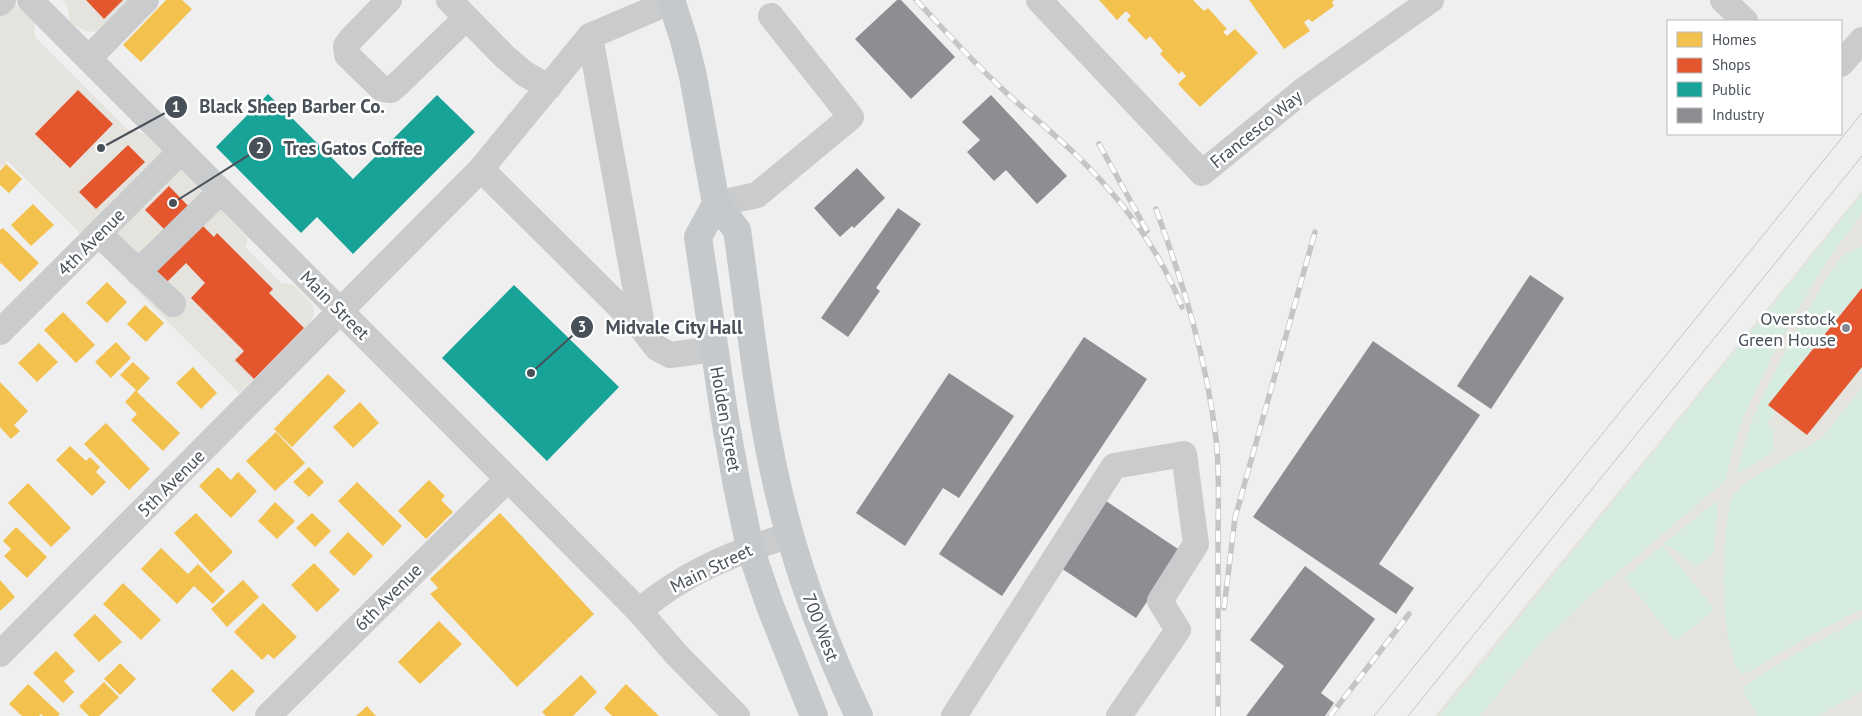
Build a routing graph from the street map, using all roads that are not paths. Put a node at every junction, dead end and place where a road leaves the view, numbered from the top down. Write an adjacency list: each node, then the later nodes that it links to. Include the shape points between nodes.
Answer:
1 (30, 0): 13 (street, Main Street)
2 (146, 0): 13 (street)
3 (389, 0): 8 (street, via 346,46 348,55 382,89 390,90 399,83)
4 (672, 0): 11 (street); 19 (main road, via 693,76)
5 (1039, 0): 6 (street, Francesco Way, via 1202,173 1304,89)
6 (1431, 0)
7 (1723, 0): 10 (street)
8 (457, 9): 15 (street, via 525,74)
9 (771, 16): 19 (street, via 851,117 757,195)
10 (1744, 20)
11 (590, 36): 15 (street, 5th Avenue); 24 (street)
12 (1862, 40): 14 (street)
13 (89, 58): 16 (street, Main Street)
14 (1842, 63)
15 (548, 87): 17 (street, 5th Avenue)
16 (181, 151): 18 (street, Main Street); 20 (street, 4th Avenue)
17 (481, 169): 23 (street, 5th Avenue); 24 (street)
18 (221, 191): 21 (street); 23 (street, Main Street)
19 (716, 204): 26 (main road, Holden Street, via 698,237); 28 (main road, via 737,230 770,449)
20 (98, 234): 21 (street); 25 (street, 4th Avenue)
21 (138, 272): 22 (street)
22 (173, 304)
23 (341, 312): 27 (street, Main Street); 31 (street, 5th Avenue)
24 (643, 330): 26 (street, via 657,348 670,356)
25 (0, 332)
26 (714, 349): 29 (main road, Holden Street)
27 (508, 479): 30 (street, Main Street); 33 (street, 6th Avenue)
28 (790, 536): 29 (street, Main Street); 35 (main road, 700 West, via 823,633)
29 (750, 548): 30 (street, Main Street, via 688,576 661,592); 34 (main road)
30 (639, 611): 32 (street, Main Street)
31 (0, 654)
32 (734, 715)
33 (268, 716)
34 (814, 716)
35 (859, 716)
36 (954, 716): 37 (street, via 1114,466 1184,454 1196,544 1160,601 1178,630)
37 (1119, 716)

